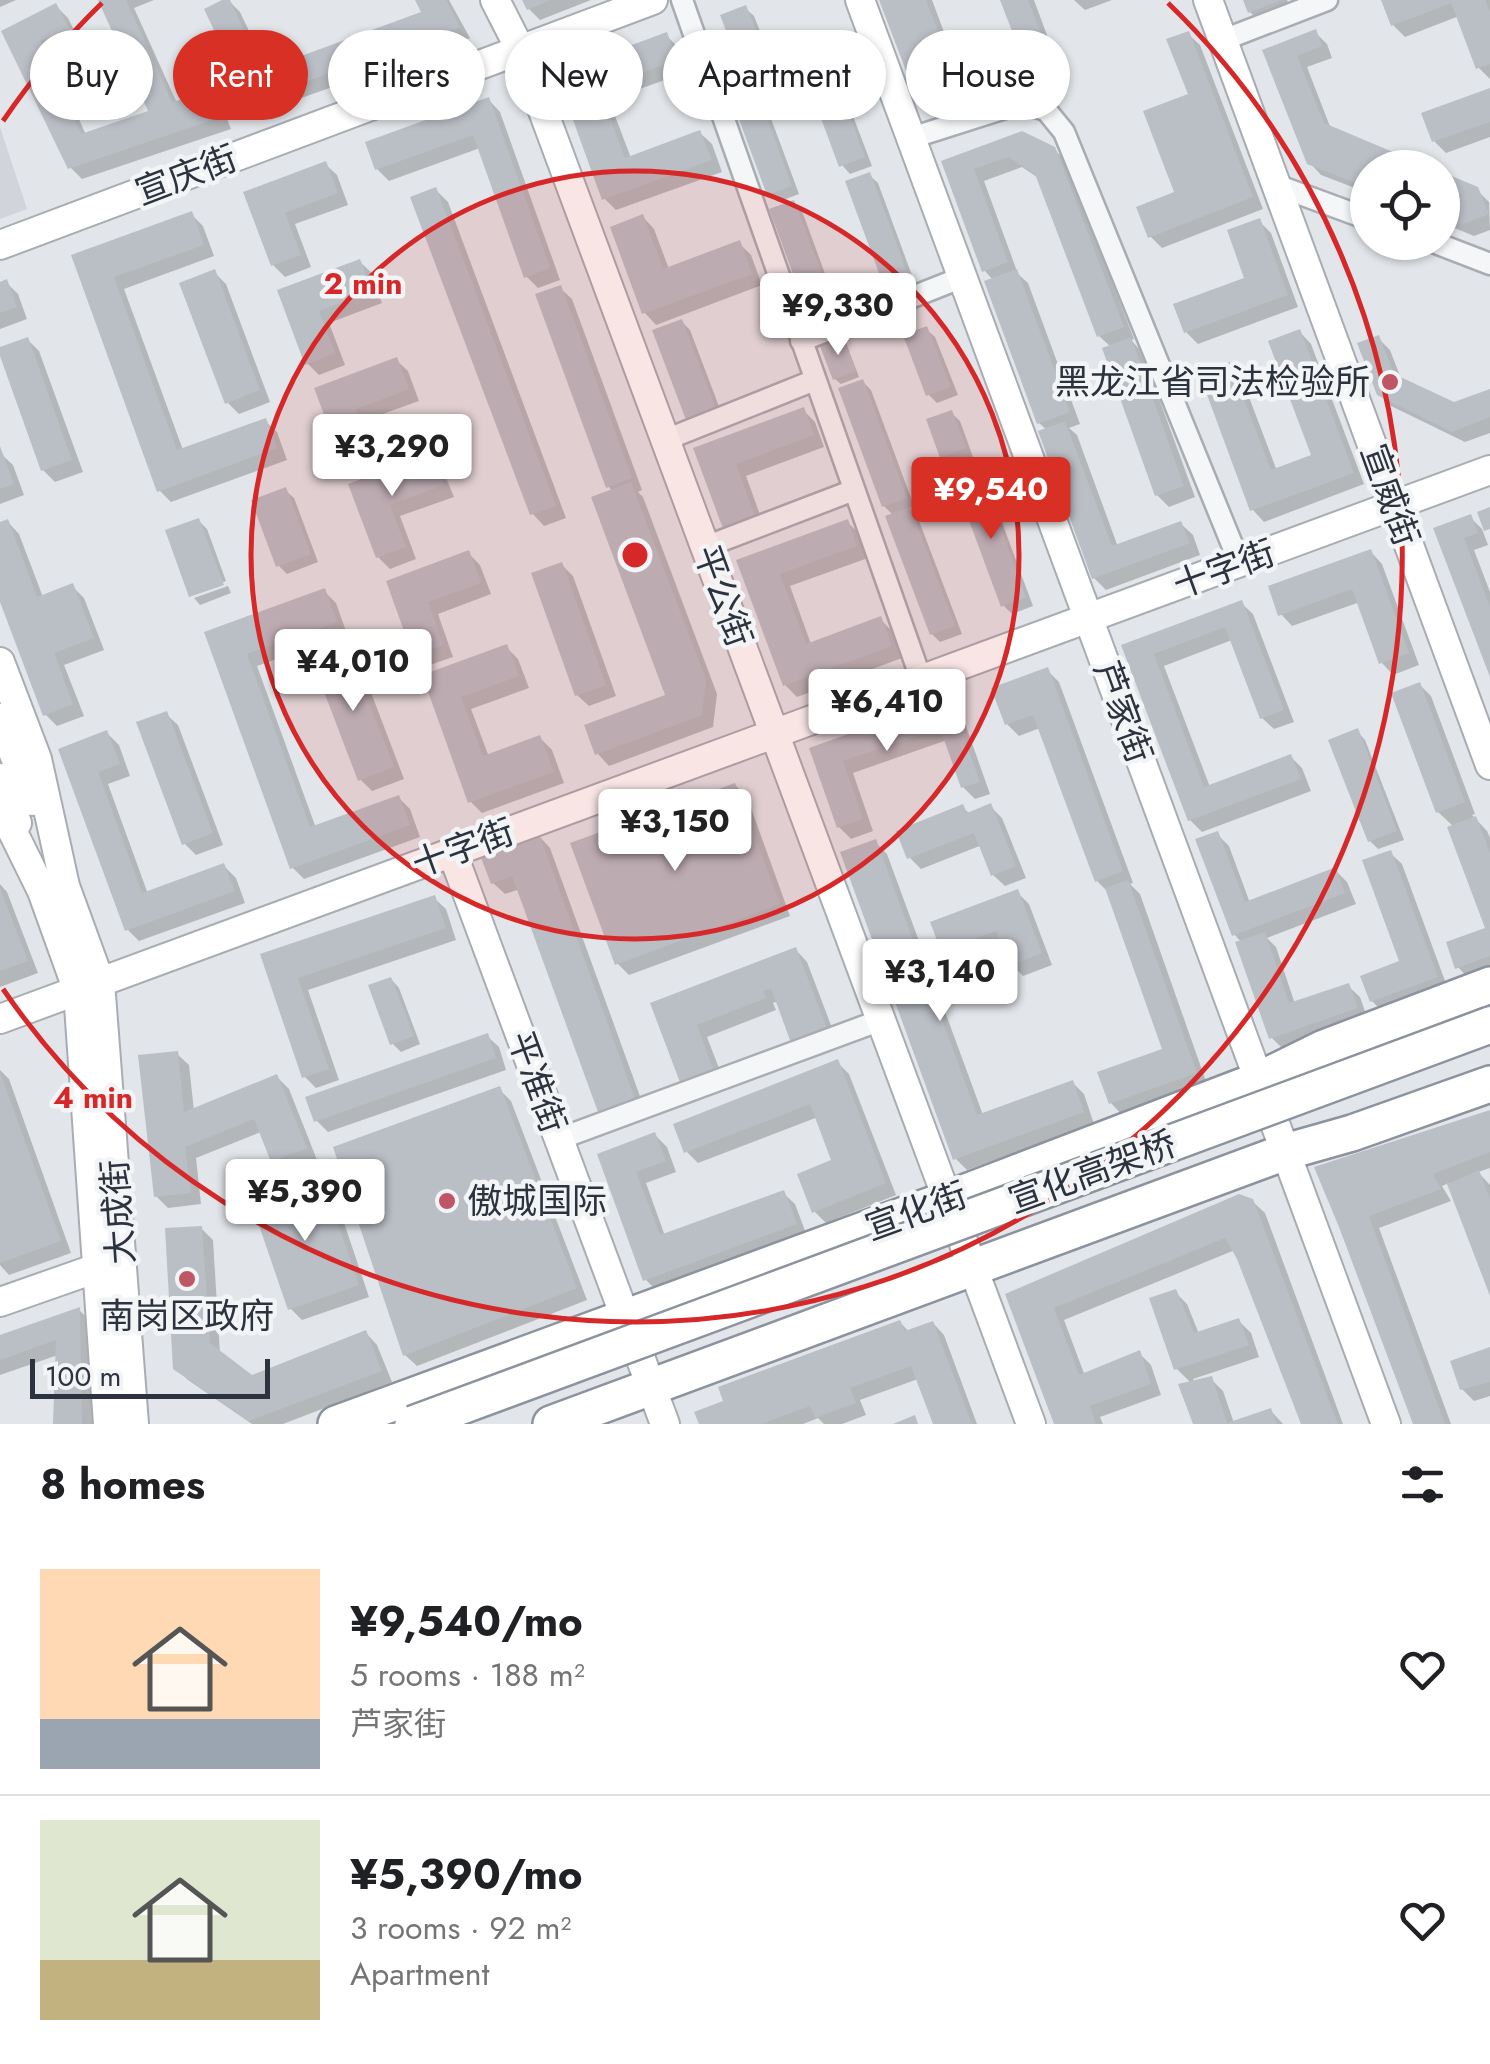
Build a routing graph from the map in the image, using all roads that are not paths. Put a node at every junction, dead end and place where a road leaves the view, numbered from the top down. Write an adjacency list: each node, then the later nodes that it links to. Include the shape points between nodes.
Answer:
1 (495, 0): 7 (street, 平公街)
2 (653, 0): 8 (street, 宣庆街)
3 (682, 0): 19 (street)
4 (860, 0): 12 (street, 芦家街)
5 (1208, 0): 9 (street, 宣威街)
6 (1328, 0): 9 (street)
7 (510, 30)
8 (572, 30)
9 (1223, 40): 13 (street, 宣威街)
10 (505, 55): 15 (street, 宣庆街)
11 (547, 120): 21 (street, 平公街)
12 (911, 138): 18 (street, 芦家街); 26 (street, via 1020,102 1046,110 1064,132)
13 (1276, 185): 14 (street); 24 (street, 宣威街)
14 (1350, 212)
15 (0, 245)
16 (1460, 253): 17 (street)
17 (1490, 264)
18 (962, 277): 19 (street); 27 (street, 芦家街)
19 (801, 341): 20 (street)
20 (815, 380): 21 (street); 23 (street)
21 (666, 440): 25 (street, 平公街)
22 (1490, 470): 24 (street, 十字街)
23 (854, 490): 25 (street); 29 (street)
24 (1394, 506): 26 (street, 十字街); 32 (street, 宣威街)
25 (705, 547): 31 (street, 平公街)
26 (1240, 564): 27 (street, 十字街)
27 (1088, 618): 29 (street, 十字街); 45 (street, 芦家街)
28 (0, 662): 36 (street, 大成街, via 37,759)
29 (922, 679): 31 (street, 十字街)
30 (0, 718): 36 (street, 大成街)
31 (774, 733): 35 (street, 十字街); 41 (street, 平公街)
32 (1490, 765)
33 (0, 778): 36 (street, 大成街)
34 (0, 806): 36 (street, 大成街)
35 (452, 852): 38 (street, 十字街); 47 (street, 平准街)
36 (54, 889): 38 (street, 大成街)
37 (1490, 985): 45 (highway, 宣化街)
38 (89, 986): 40 (street, 十字街); 50 (street, 大成街); 56 (street, 大成街)
39 (1490, 1004): 45 (highway)
40 (0, 1019)
41 (881, 1020): 47 (street); 49 (street, 平公街)
42 (1490, 1025): 58 (highway, 宣化高架桥, bridge)
43 (1490, 1046): 59 (highway, 宣化高架桥)
44 (1490, 1064): 48 (highway)
45 (1259, 1080): 48 (street, 芦家街); 49 (highway, 宣化街)
46 (1490, 1084): 48 (highway, 宣化街)
47 (559, 1139): 53 (street, 平准街)
48 (1285, 1152): 51 (highway, 宣化街); 63 (street, 芦家街)
49 (948, 1200): 51 (street, 平公街); 53 (highway, 宣化街)
50 (97, 1268): 52 (street); 55 (street, 大成街)
51 (973, 1268): 54 (highway, 宣化街); 62 (street, 平公街)
52 (0, 1302)
53 (624, 1317): 54 (street, 平准街); 57 (highway, 宣化街)
54 (650, 1387): 60 (highway, 宣化街); 61 (street, 平准街)
55 (108, 1424)
56 (134, 1424)
57 (336, 1424)
58 (414, 1424)
59 (470, 1424)
60 (551, 1424)
61 (665, 1424)
62 (1031, 1424)
63 (1386, 1424)

